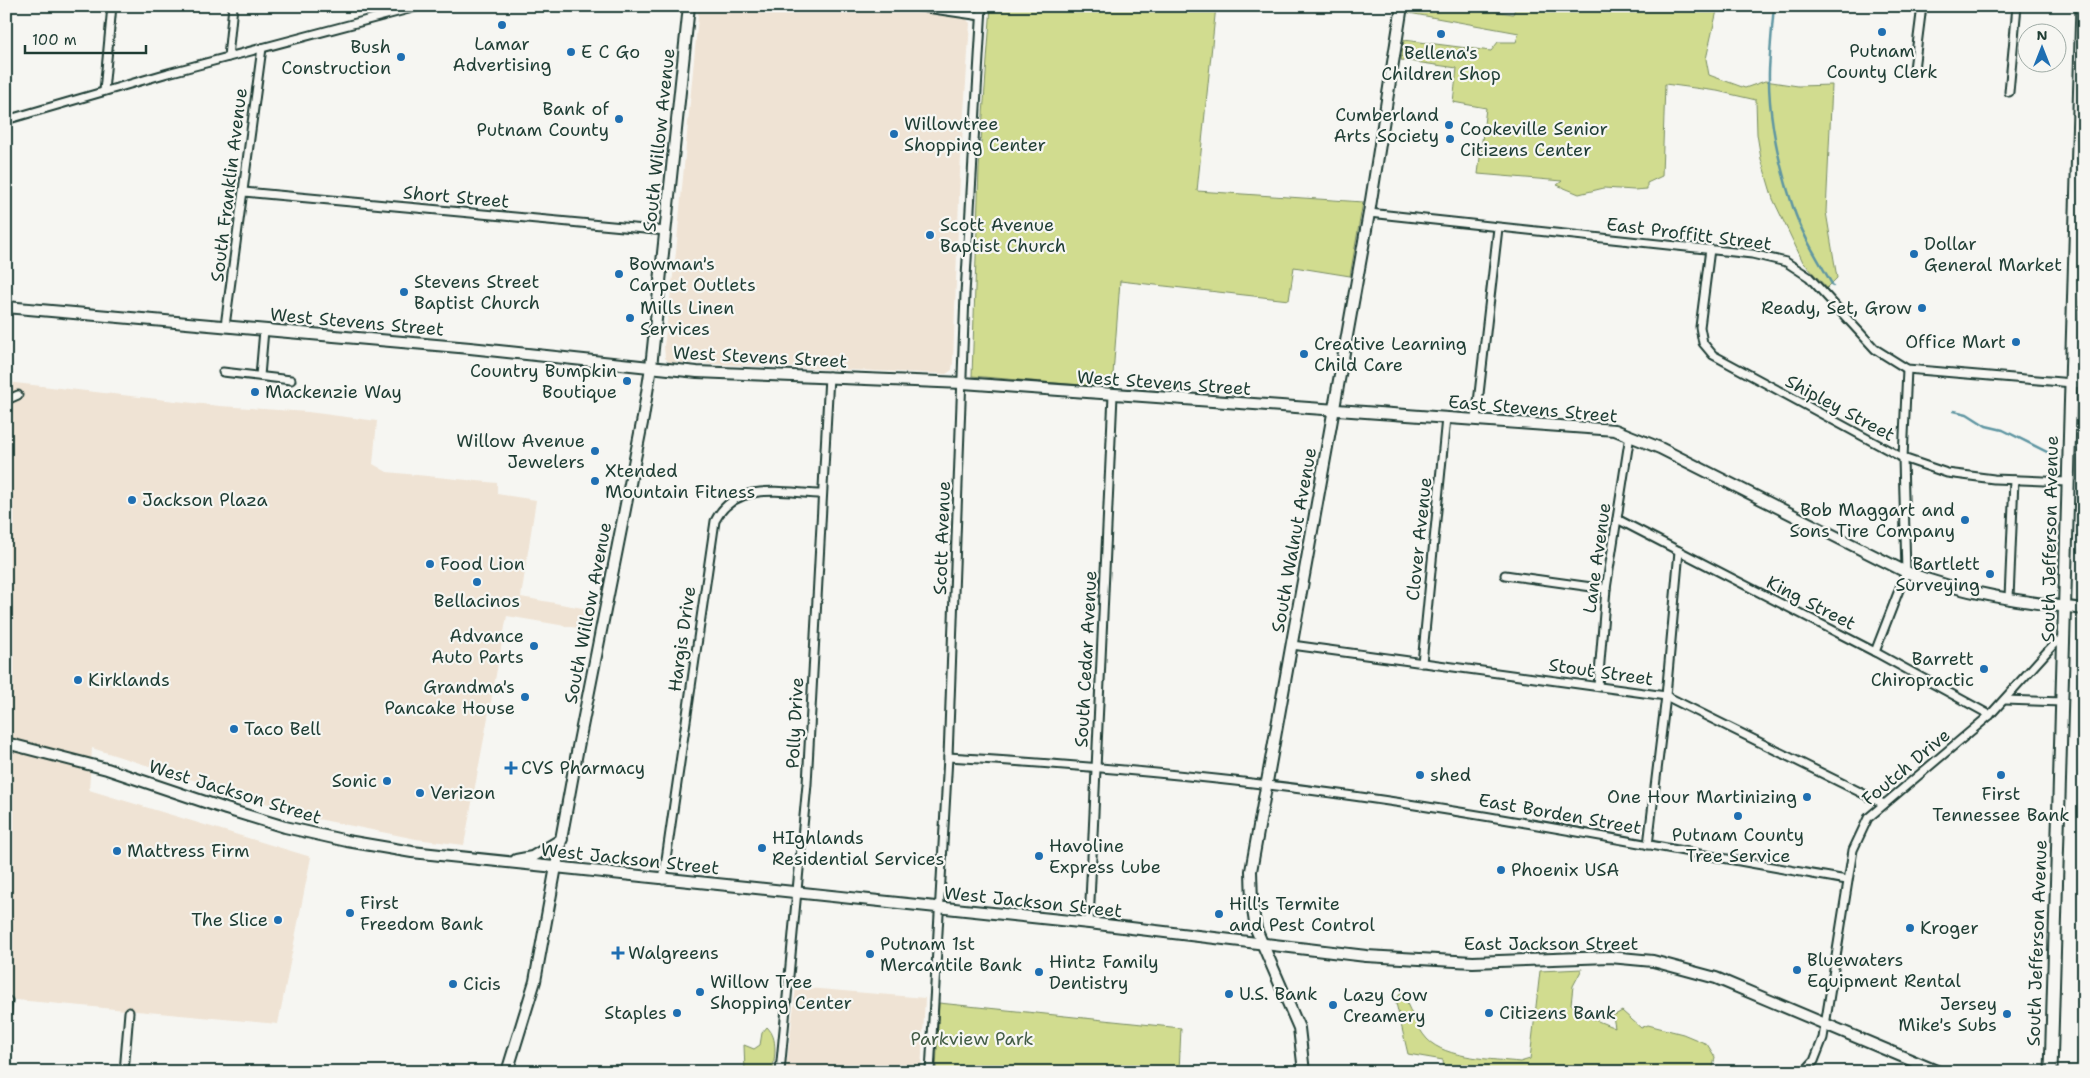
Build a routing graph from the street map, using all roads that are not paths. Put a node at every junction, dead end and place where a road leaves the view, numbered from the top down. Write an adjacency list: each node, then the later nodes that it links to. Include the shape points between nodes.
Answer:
1 (112, 6): 15 (street)
2 (233, 6): 13 (street)
3 (420, 6): 12 (street)
4 (689, 6): 21 (street, South Willow Avenue)
5 (913, 6): 11 (street)
6 (982, 6): 11 (street, Scott Avenue)
7 (1402, 6): 19 (street, South Walnut Avenue)
8 (1922, 6): 14 (street)
9 (2017, 6): 16 (street)
10 (2082, 6): 33 (main road, South Jefferson Avenue)
11 (981, 16): 32 (street, Scott Avenue)
12 (262, 48): 13 (street); 18 (street, South Franklin Avenue)
13 (228, 57): 15 (street)
14 (1914, 69)
15 (104, 91): 17 (street)
16 (2009, 92)
17 (6, 120)
18 (244, 192): 21 (street, Short Street); 24 (street, South Franklin Avenue)
19 (1369, 213): 20 (street, East Proffitt Street); 38 (street, South Walnut Avenue)
20 (1498, 228): 22 (street, East Proffitt Street); 40 (street)
21 (666, 231): 26 (street, South Willow Avenue)
22 (1710, 249): 27 (street, East Proffitt Street, via 1786,262 1809,277 1875,348); 42 (street, Shipley Street, via 1700,327 1703,343 1713,355)
23 (6, 307): 24 (street, West Stevens Street)
24 (225, 326): 25 (street, West Stevens Street)
25 (264, 330): 26 (street, West Stevens Street); 29 (street)
26 (651, 367): 30 (street, West Stevens Street, via 697,372); 68 (street, South Willow Avenue)
27 (1907, 369): 33 (street, East Proffitt Street); 42 (street)
28 (223, 372): 29 (street)
29 (260, 376): 31 (street)
30 (829, 376): 32 (street, West Stevens Street); 45 (street, Polly Drive)
31 (291, 380)
32 (963, 383): 36 (street, West Stevens Street); 64 (street, Scott Avenue)
33 (2071, 383): 34 (street, East Proffitt Street); 44 (main road, South Jefferson Avenue)
34 (2084, 384)
35 (18, 395): 37 (street)
36 (1114, 395): 38 (street, West Stevens Street); 65 (street, South Cedar Avenue)
37 (10, 399)
38 (1333, 411): 39 (street, East Stevens Street); 55 (street, South Walnut Avenue)
39 (1446, 418): 40 (street, East Stevens Street); 57 (street, Clover Avenue)
40 (1476, 420): 41 (street, East Stevens Street, via 1600,428)
41 (1630, 435): 46 (street, Lane Avenue); 48 (street, East Stevens Street)
42 (1903, 458): 43 (street, Shipley Street, via 1947,473); 48 (street)
43 (2014, 480): 44 (street, Shipley Street); 51 (street)
44 (2068, 482): 52 (main road, South Jefferson Avenue)
45 (822, 494): 72 (street, Hargis Drive, via 745,494 721,509 715,521); 74 (street, Polly Drive, via 808,775)
46 (1617, 519): 47 (street, King Street); 50 (street, Lane Avenue)
47 (1679, 551): 56 (street, King Street); 59 (street)
48 (1906, 572): 51 (street, East Stevens Street, via 1957,589); 56 (street)
49 (1505, 574): 50 (street)
50 (1606, 589): 58 (street, Lane Avenue)
51 (2009, 598): 52 (street, East Stevens Street)
52 (2066, 606): 53 (street, East Stevens Street); 54 (main road, South Jefferson Avenue)
53 (2084, 609)
54 (2065, 637): 60 (street, Foutch Drive, via 2054,644); 61 (main road, South Jefferson Avenue)
55 (1292, 645): 57 (street, Stout Street); 66 (street, South Walnut Avenue)
56 (1875, 652): 62 (street, King Street)
57 (1422, 663): 58 (street, Stout Street)
58 (1598, 686): 59 (street, Stout Street)
59 (1666, 696): 67 (street, Stout Street); 69 (street)
60 (2005, 700): 61 (street); 62 (street, Foutch Drive)
61 (2062, 702): 89 (main road, South Jefferson Avenue)
62 (1990, 715): 67 (street, Foutch Drive)
63 (6, 744): 70 (street, West Jackson Street, via 107,769 285,827 398,850)
64 (948, 756): 65 (street, East Borden Street); 75 (street, Scott Avenue)
65 (1096, 768): 66 (street, East Borden Street); 76 (street, South Cedar Avenue)
66 (1266, 784): 69 (street, East Borden Street, via 1489,816); 77 (street, South Walnut Avenue, via 1251,887 1256,929)
67 (1884, 804): 73 (street, Foutch Drive, via 1868,818 1858,835)
68 (562, 839): 70 (street, via 532,857); 71 (street, South Willow Avenue)
69 (1648, 845): 73 (street, East Borden Street)
70 (504, 862): 71 (street, West Jackson Street)
71 (556, 868): 72 (street, West Jackson Street); 83 (street, South Willow Avenue, via 535,981)
72 (664, 880): 74 (street, West Jackson Street)
73 (1847, 880): 81 (street, Foutch Drive)
74 (797, 893): 75 (street, West Jackson Street); 84 (street, Polly Drive)
75 (938, 909): 76 (street, West Jackson Street); 85 (street, Scott Avenue)
76 (1089, 924): 77 (street, West Jackson Street)
77 (1263, 945): 81 (street, East Jackson Street, via 1366,956 1472,962 1610,957 1653,961 1716,978); 86 (street, South Walnut Avenue, via 1299,1028)
78 (8, 1001): 80 (street)
79 (129, 1012): 82 (street)
80 (6, 1020)
81 (1824, 1024): 87 (street, Foutch Drive, via 1823,1038 1814,1061); 88 (street, East Jackson Street)
82 (124, 1072)
83 (507, 1072)
84 (780, 1072)
85 (930, 1072)
86 (1304, 1072)
87 (1804, 1072)
88 (1939, 1072)
89 (2051, 1072)

